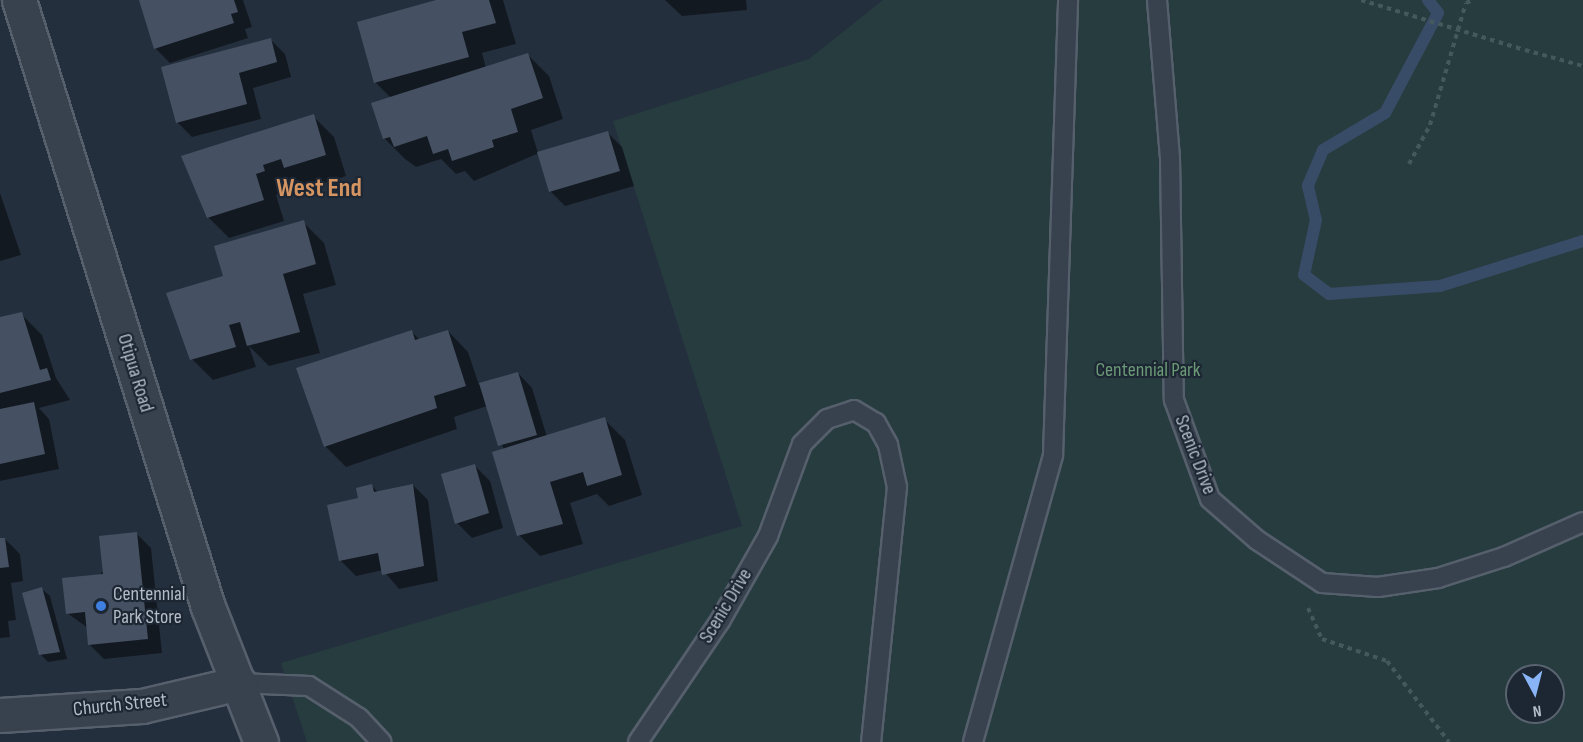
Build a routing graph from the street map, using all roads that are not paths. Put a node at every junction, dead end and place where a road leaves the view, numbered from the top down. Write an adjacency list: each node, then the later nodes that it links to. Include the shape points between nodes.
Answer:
1 (19, 0): 5 (street, Otipua Road, via 208,608)
2 (1068, 0): 11 (lane, via 1053,455)
3 (1157, 0): 4 (lane, Scenic Drive, via 1170,158 1174,400 1210,499 1257,540 1322,583 1378,587 1438,578 1504,557)
4 (1583, 522)
5 (239, 683): 6 (street, Church Street, via 142,706); 7 (street, Otipua Road); 8 (lane, via 309,686 359,718)
6 (0, 715)
7 (261, 742)
8 (381, 742)
9 (638, 742): 10 (lane, Scenic Drive, via 720,621 768,536 802,444 827,419 854,410 876,423 888,445 897,487)
10 (871, 742)
11 (973, 742)

